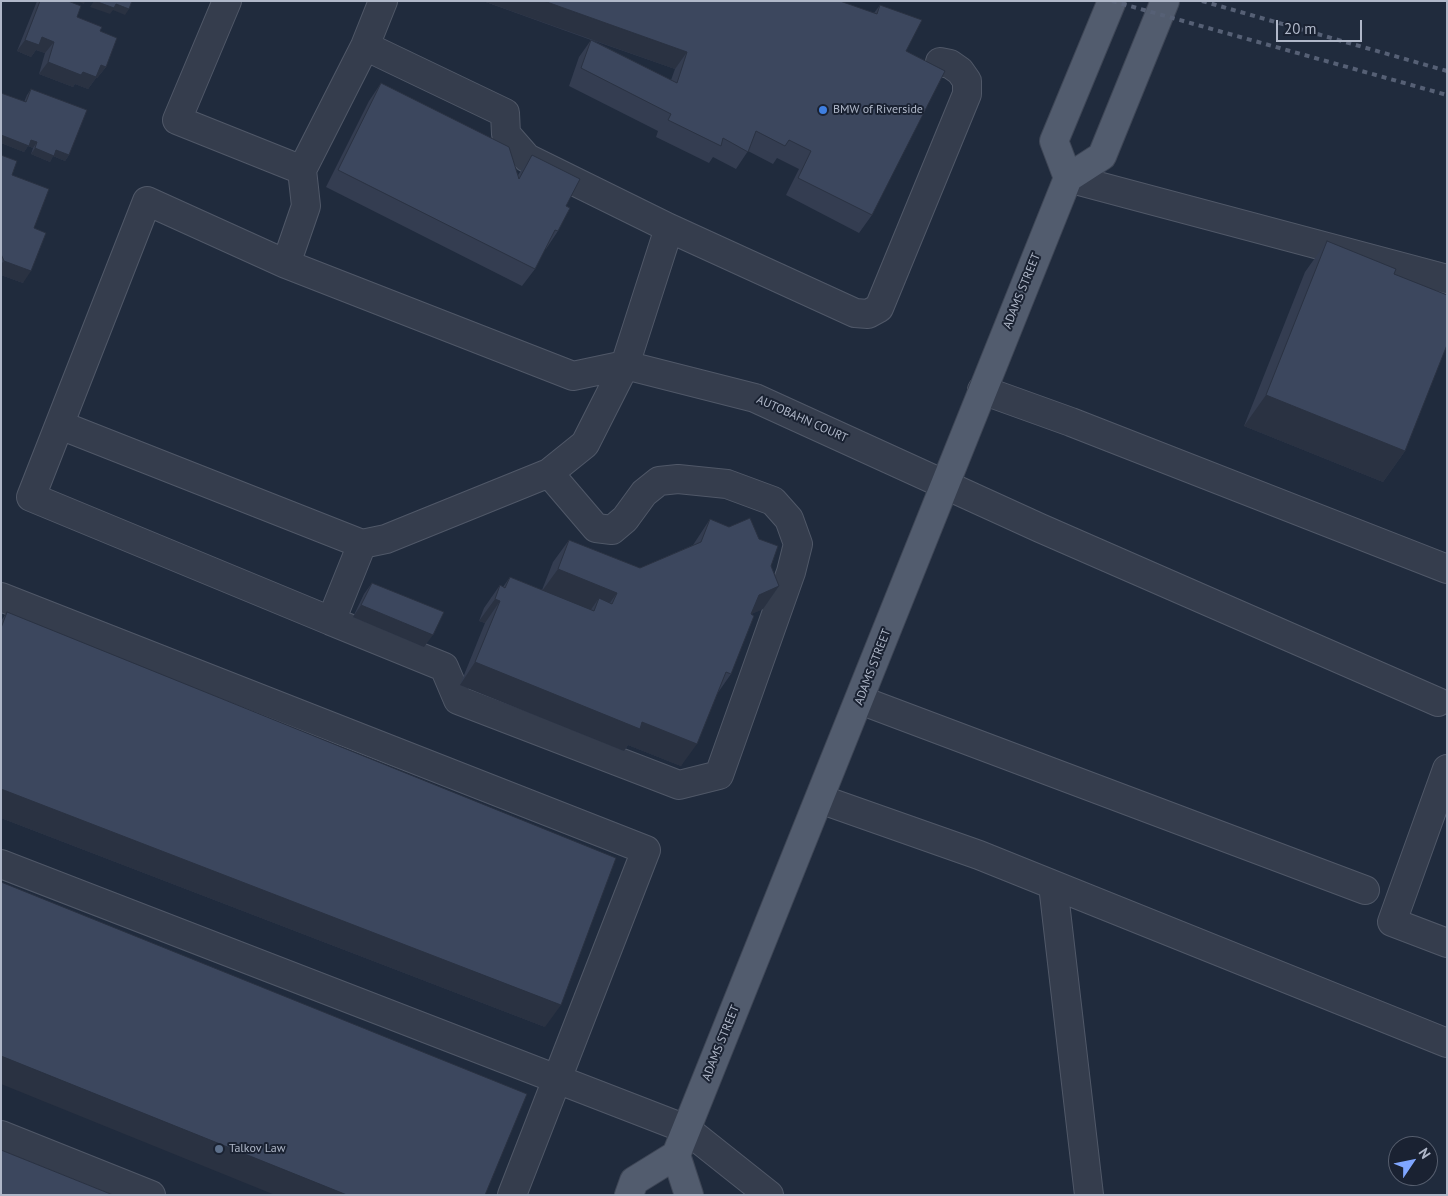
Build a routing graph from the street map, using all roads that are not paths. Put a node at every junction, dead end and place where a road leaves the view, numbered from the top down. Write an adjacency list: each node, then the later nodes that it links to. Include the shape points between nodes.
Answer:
1 (227, 1): 7 (street, via 177,120)
2 (383, 1): 5 (street)
3 (1112, 1): 8 (main road, via 1054,141)
4 (1165, 1): 8 (main road, via 1102,156)
5 (365, 46): 7 (street); 9 (street, via 505,113 506,134 527,158)
6 (940, 62): 9 (street, via 960,71 967,81 967,94 879,308 868,314 855,313)
7 (302, 170): 10 (street, via 306,206)
8 (1068, 178): 11 (street); 13 (main road, ADAMS STREET)
9 (669, 228): 12 (street)
10 (286, 264): 12 (street, via 572,376); 14 (street, via 146,201)
11 (1447, 279)
12 (625, 365): 15 (street, via 585,444); 16 (street, AUTOBAHN COURT, via 755,398)
13 (982, 390): 16 (main road, ADAMS STREET); 18 (street)
14 (60, 424): 17 (street); 20 (street, via 31,497)
15 (549, 473): 17 (street, via 386,539); 20 (street, via 596,528 612,530 625,519 644,493 659,481 678,480 727,484 773,501 789,518 798,544 792,572 719,775 679,785 458,700 444,667)
16 (944, 483): 21 (main road, ADAMS STREET); 22 (street, AUTOBAHN COURT)
17 (362, 544): 20 (street)
18 (1447, 570)
19 (1, 597): 30 (street, via 646,850)
20 (331, 621)
21 (860, 700): 24 (main road, ADAMS STREET); 27 (street)
22 (1438, 702)
23 (1447, 769): 28 (street, via 1392,922)
24 (820, 799): 26 (street); 31 (main road, ADAMS STREET)
25 (1, 864): 30 (street)
26 (1053, 885): 29 (street); 39 (street)
27 (1365, 890)
28 (1447, 943)
29 (1447, 1043)
30 (557, 1079): 31 (street); 35 (street)
31 (686, 1129): 33 (main road, ADAMS STREET); 38 (street)
32 (1, 1136): 34 (street)
33 (676, 1155): 36 (main road, via 634,1181); 37 (main road)
34 (151, 1195)
35 (512, 1195)
36 (628, 1195)
37 (689, 1195)
38 (769, 1195)
39 (1089, 1195)

